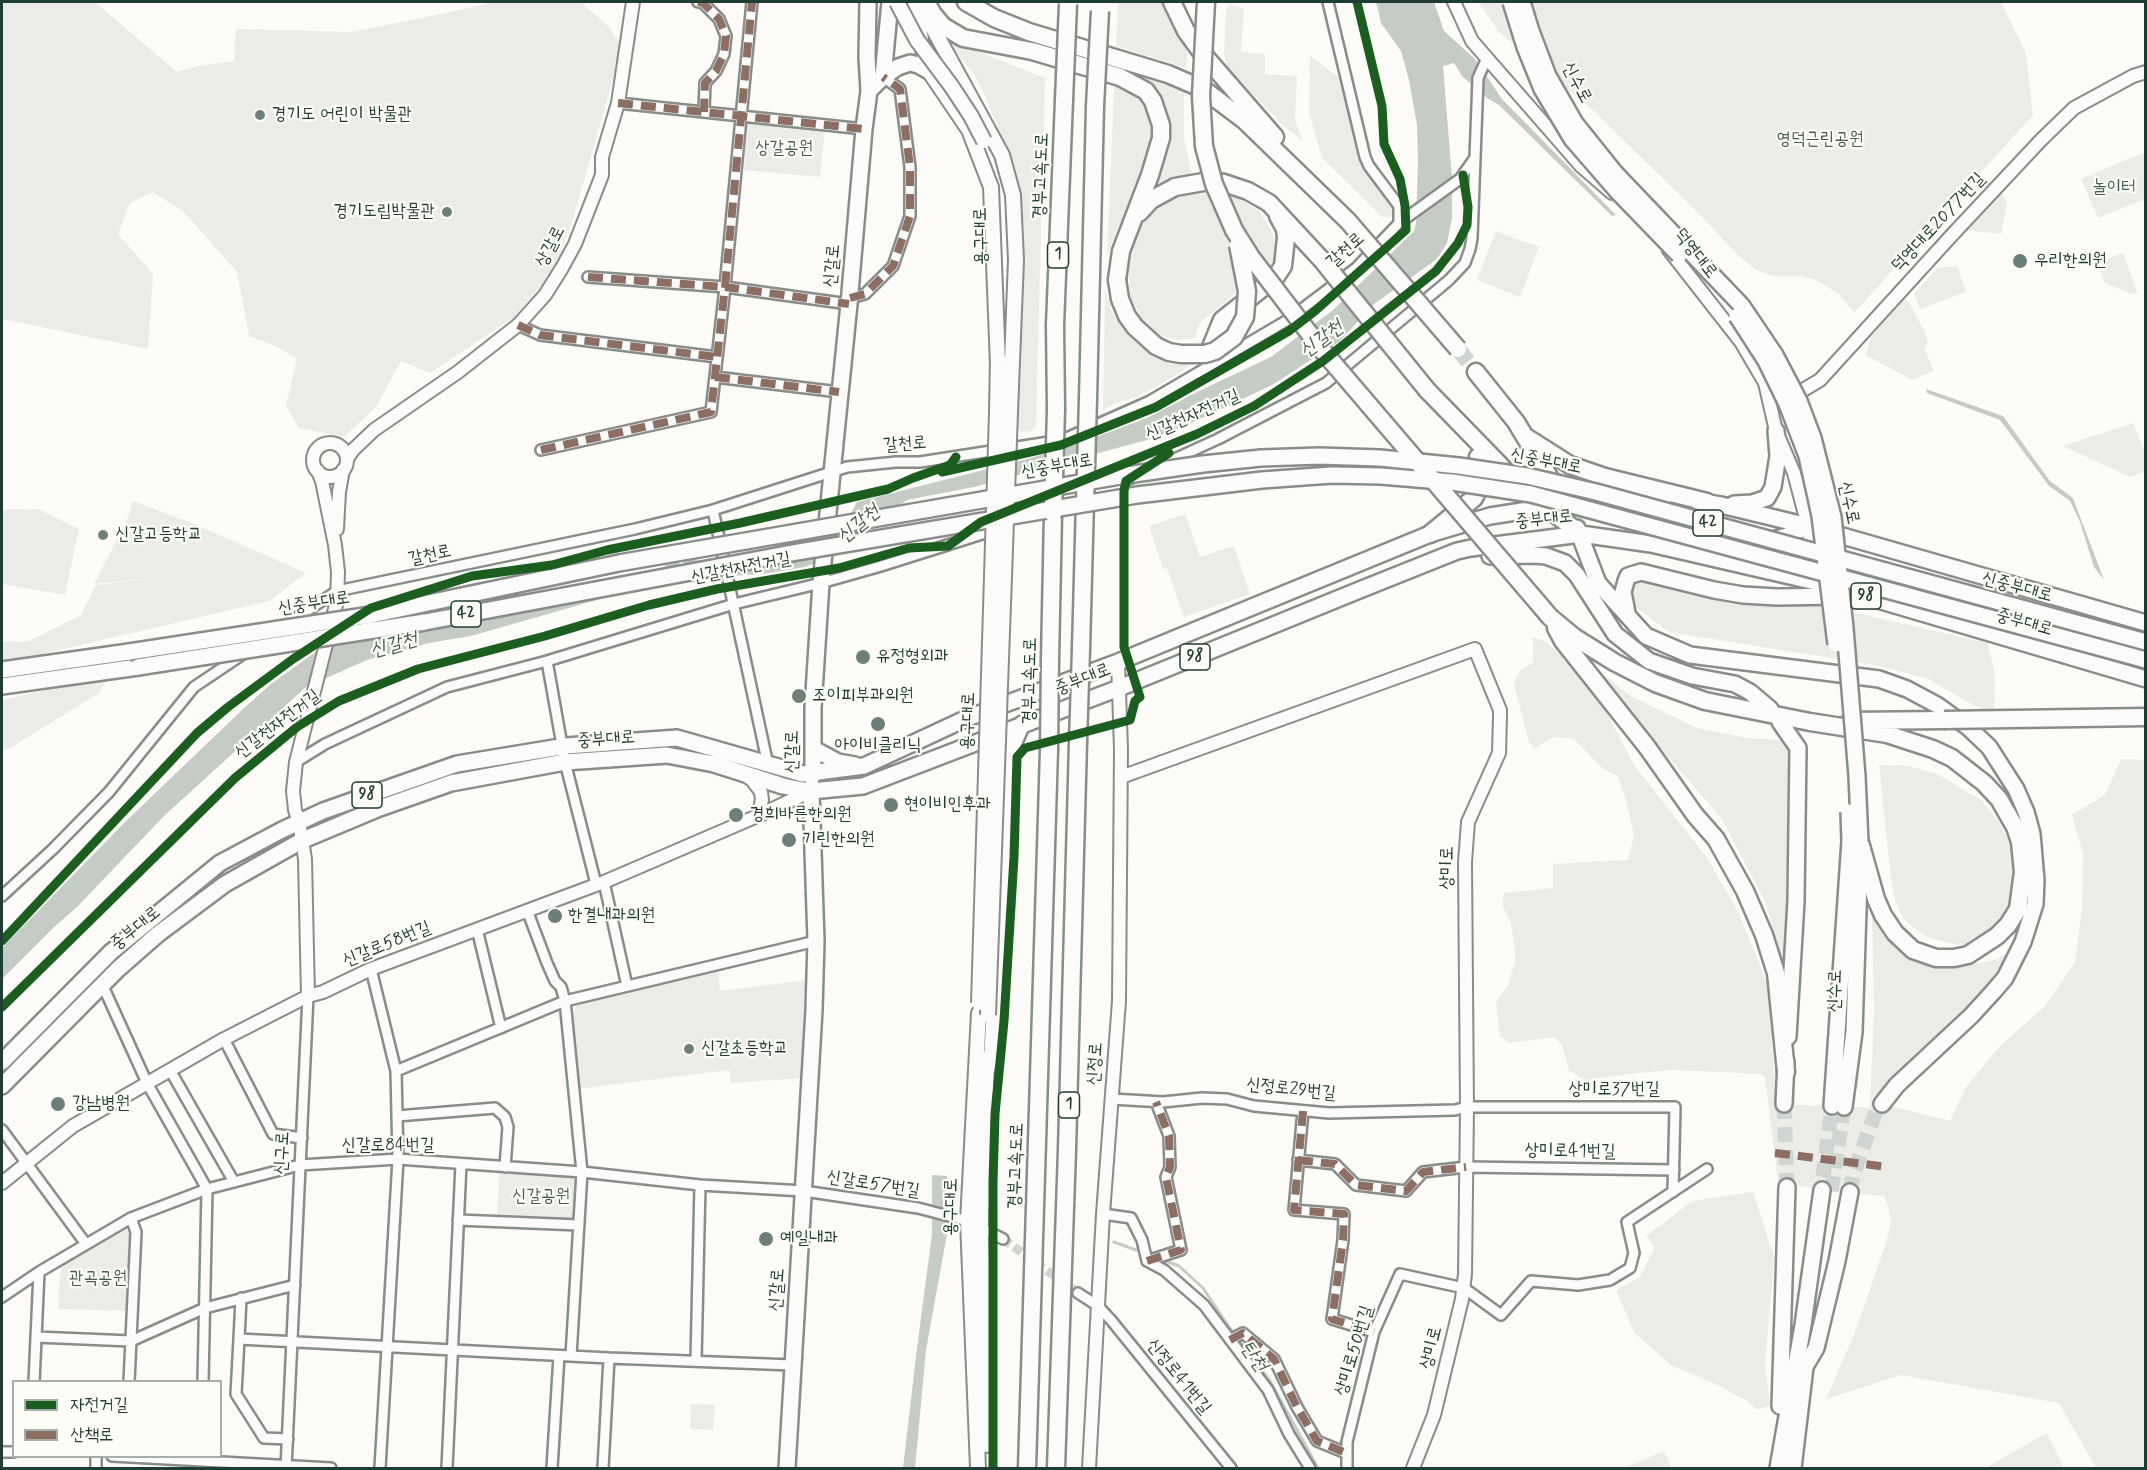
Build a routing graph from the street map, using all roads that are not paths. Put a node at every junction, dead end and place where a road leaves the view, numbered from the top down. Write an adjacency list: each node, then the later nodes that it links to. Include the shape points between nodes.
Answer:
1 (633, 2): 23 (street, 상갈로)
2 (698, 2): 24 (street, via 718,19 726,36 724,54 705,84)
3 (752, 2): 25 (street)
4 (868, 2): 22 (main road, 신갈로)
5 (890, 2): 21 (main road)
6 (897, 2): 39 (main road, 용구대로, bridge, via 917,40 984,141 998,182 1002,240)
7 (917, 2): 19 (main road); 48 (main road, 용구대로, via 1002,156 1013,195 1016,260)
8 (926, 2): 32 (highway, via 943,26 963,38 1045,54 1120,77 1146,91 1159,113 1161,138)
9 (966, 2): 29 (highway, via 1029,32 1168,74 1203,89 1244,120)
10 (1172, 2): 29 (highway, via 1186,32 1202,53)
11 (1206, 2): 31 (highway, bridge, via 1201,96 1204,146 1211,176)
12 (1328, 2): 30 (street, via 1365,157 1400,206)
13 (1454, 2): 18 (street, 덕영대로, via 1472,41)
14 (1511, 2): 101 (main road, 신수로, bridge, via 1542,89 1572,140 1734,312 1766,361 1787,404 1806,456 1820,516)
15 (1522, 2): 101 (main road, 신수로, bridge, via 1548,76 1575,123 1615,173 1742,306 1775,355 1799,401 1813,438 1833,517 1857,776)
16 (1068, 3): 197 (highway, 경부고속도로 / 1, bridge)
17 (1100, 5): 198 (highway, 1, bridge)
18 (1487, 58): 27 (street, via 1478,78); 44 (street, 덕영대로, via 1581,166 1649,224 1741,342)
19 (929, 71): 21 (main road, via 910,63); 39 (main road, via 969,130 991,187)
20 (2145, 72): 43 (street, 덕영대로2077번길, via 2074,108)
21 (883, 77): 22 (main road); 35 (street, via 900,89 910,166 910,216 893,266 865,294)
22 (869, 91): 26 (main road, 신갈로)
23 (618, 103): 24 (street); 36 (street, 상갈로, via 602,157 602,175 575,244 546,295)
24 (704, 112): 25 (street)
25 (741, 115): 26 (street); 34 (street)
26 (864, 129): 35 (main road, 신갈로)
27 (1474, 159): 30 (street, 갈천로, via 1460,179); 67 (street, via 1472,238 1465,263 1326,383 1122,483 971,539)
28 (1269, 203): 32 (highway, via 1236,186 1192,182 1151,200); 40 (highway, via 1285,229 1283,266 1275,278 1222,320 1210,347); 45 (highway, bridge, via 1322,259)
29 (1348, 221): 37 (highway, bridge)
30 (1399, 223): 40 (street, 갈천로, via 1356,268 1295,314)
31 (1234, 230): 32 (highway, bridge, via 1246,278 1245,317 1234,337 1205,354 1181,354 1156,346 1127,316 1117,279); 73 (highway, bridge, via 1322,350)
32 (1127, 235)
33 (588, 277): 34 (street)
34 (725, 287): 35 (street); 38 (street)
35 (850, 301): 46 (main road, 신갈로)
36 (518, 325): 38 (street, via 540,335); 49 (street, 상갈로)
37 (1458, 349)
38 (717, 357): 42 (street)
39 (998, 365): 48 (main road, 용구대로)
40 (1210, 367): 56 (street, 갈천로, via 1150,401 1062,440 920,462 863,465)
41 (1476, 372): 51 (highway)
42 (715, 376): 46 (street); 53 (street, via 711,412)
43 (1820, 380): 44 (street, via 1784,390); 47 (street, 덕영대로2077번길)
44 (1765, 383): 47 (street, 덕영대로)
45 (1427, 390): 59 (highway, via 1524,494); 62 (highway, via 1481,460 1483,471 1474,498)
46 (839, 392): 56 (main road, 신갈로)
47 (1769, 411): 50 (street, 덕영대로)
48 (1004, 412): 112 (main road, 용구대로, bridge)
49 (374, 430): 52 (street, 상갈로); 54 (street, 상갈로, via 353,450)
50 (1776, 431): 57 (main road, via 1778,456 1767,498 1752,503); 61 (street, 덕영대로, via 1794,473)
51 (1526, 437): 57 (highway, via 1570,465); 58 (highway)
52 (337, 444): 54 (street, via 345,452); 55 (street, via 327,443 316,450 313,462)
53 (541, 450)
54 (345, 465): 55 (street, via 331,477); 65 (street)
55 (318, 471): 65 (street)
56 (831, 477): 60 (street, 갈천로); 67 (main road, 신갈로, bridge)
57 (1714, 503): 58 (main road, 중부대로 / 98, via 1646,495); 61 (main road, 중부대로 / 98)
58 (1566, 505): 59 (main road, 중부대로 / 98); 63 (main road)
59 (1547, 508): 62 (main road, 중부대로 / 98, via 1490,516); 63 (highway)
60 (712, 510): 69 (street, 갈천로); 71 (street, bridge)
61 (1808, 526): 64 (main road, via 1762,543 1684,547); 68 (street, 덕영대로); 74 (main road, 중부대로 / 98)
62 (1430, 534): 78 (main road, 중부대로 / 98)
63 (1581, 534): 64 (main road, 중부대로 / 98); 66 (main road, 중부대로 / 98, via 1471,548); 72 (main road, via 1598,583)
64 (1651, 544): 68 (main road, 중부대로 / 98)
65 (335, 545): 69 (street, 신구로)
66 (1439, 558): 82 (main road, 중부대로 / 98); 83 (main road, via 1534,555 1565,563 1615,634 1650,661 1692,676 1735,684)
67 (821, 580): 71 (street); 89 (main road, 신갈로)
68 (1816, 582): 70 (main road, 중부대로 / 98)
69 (337, 596): 90 (street, 신구로, bridge); 103 (street, via 194,687 109,792)
70 (1864, 596): 72 (main road, via 1743,595 1641,572 1628,576 1626,581 1623,592); 80 (main road, 중부대로 / 98)
71 (734, 604): 77 (street); 92 (street)
72 (1628, 616): 125 (main road, via 1646,636 1690,655 1860,676 1907,689 1937,705 1989,747 2016,789 2032,834 2036,880 2035,904 2023,942 2005,978 1993,992)
73 (1550, 617): 86 (highway, via 1574,637 1655,683 1705,701); 119 (highway, via 1563,642 1716,839 1745,891 1776,973)
74 (2145, 623)
75 (2145, 642): 79 (main road, 신중부대로 / 42, bridge, via 1596,492 1459,466 1319,456 1261,458 1120,476 619,563 371,615)
76 (2145, 660): 81 (main road, 신중부대로 / 42, bridge, via 1531,494 1452,482 1332,476 1137,495 804,551 425,622)
77 (546, 661): 88 (street); 90 (street, via 447,687 325,744)
78 (1118, 662): 82 (street, 신정로); 93 (main road, 중부대로 / 98, via 965,719)
79 (2, 670)
80 (2145, 679)
81 (2, 686)
82 (1119, 688): 87 (main road, 중부대로 / 98); 96 (street, 신정로)
83 (1770, 709)
84 (2145, 717): 86 (highway, bridge)
85 (1780, 722): 119 (main road, via 1798,748 1796,901)
86 (1810, 722): 101 (highway, via 1887,734 1933,748 1984,783 2004,808 2020,842 2023,872 2018,909 1997,936 1968,955 1936,958 1913,950 1883,915)
87 (1022, 724): 97 (main road, 중부대로 / 98, via 863,786); 118 (main road, via 1008,764 992,1052)
88 (562, 746): 91 (street); 92 (main road, 중부대로 / 98, via 677,738); 99 (main road, 중부대로 / 98, via 457,764)
89 (814, 749): 93 (main road, via 838,762); 95 (main road, 신갈로)
90 (296, 762): 99 (street, 신구로, via 293,791)
91 (565, 762): 94 (main road, 중부대로 / 98, via 667,755); 100 (main road, 중부대로 / 98, via 451,783 377,808); 102 (street)
92 (768, 765): 95 (main road, 중부대로 / 98)
93 (864, 766): 95 (main road, 중부대로 / 98)
94 (742, 773): 97 (main road, 중부대로 / 98); 98 (street, via 761,792)
95 (813, 774): 97 (street, 신갈로)
96 (1120, 777): 122 (street, 신정로, via 1119,1001); 127 (street, 상미로, via 1475,649 1500,716 1499,753 1468,822)
97 (811, 791): 98 (street, 신갈로58번길); 106 (main road, 신갈로)
98 (758, 816): 102 (street, 신갈로58번길)
99 (299, 822): 100 (street, 신구로); 115 (main road, 중부대로 / 98, via 220,863 111,952)
100 (303, 840): 108 (main road, 중부대로 / 98, via 225,884); 110 (street, 신구로)
101 (1855, 842): 126 (main road, 신수로, via 1854,1032)
102 (600, 883): 104 (street, 신갈로58번길); 109 (street)
103 (2, 896)
104 (527, 910): 105 (street, 신갈로58번길); 111 (street)
105 (477, 929): 107 (street, 신갈로58번길); 113 (street)
106 (816, 941): 109 (street); 147 (main road, 신갈로)
107 (371, 969): 110 (street, 신갈로58번길); 117 (street)
108 (102, 984): 120 (street); 121 (main road, 중부대로 / 98)
109 (627, 986): 111 (street)
110 (308, 996): 114 (street, 신갈로58번길); 131 (street, 신구로)
111 (565, 1001): 113 (street); 141 (street)
112 (983, 1014): 118 (main road, 용구대로); 153 (main road, 용구대로)
113 (501, 1028): 117 (street)
114 (224, 1039): 116 (street, 신갈로58번길); 131 (street, via 273,1134)
115 (2, 1062)
116 (170, 1070): 120 (street, 신갈로58번길); 142 (street)
117 (396, 1071): 129 (street)
118 (986, 1071): 153 (main road, 용구대로)
119 (1786, 1072): 124 (main road)
120 (147, 1083): 134 (street, 신갈로58번길, via 73,1126); 146 (street)
121 (2, 1086)
122 (1112, 1099): 123 (street, 신정로29번길); 150 (street, 신정로)
123 (1156, 1102): 128 (street, 신정로29번길, via 1227,1099); 157 (street, via 1169,1136 1170,1167 1166,1177 1181,1250)
124 (1784, 1104)
125 (1882, 1104)
126 (1838, 1106)
127 (1467, 1107): 128 (street, 신정로29번길); 138 (street, 상미로); 140 (street, 상미로37번길, via 1675,1107)
128 (1303, 1111): 133 (street)
129 (397, 1116): 132 (street); 137 (street, via 495,1108 505,1117 508,1127)
130 (2, 1130): 134 (street)
131 (302, 1138): 136 (street, 신구로)
132 (398, 1159): 135 (street, 신갈로84번길); 136 (street, 신갈로84번길); 172 (street)
133 (1298, 1160): 138 (street, 상미로41번길, via 1335,1164 1356,1185 1406,1191 1423,1172); 166 (street, via 1294,1210 1344,1214 1332,1319)
134 (27, 1162): 143 (street, 신갈로58번길); 156 (street)
135 (461, 1164): 137 (street, 신갈로84번길); 152 (street)
136 (300, 1165): 142 (street, 신갈로84번길); 159 (street, 신구로)
137 (505, 1167): 141 (street, 신갈로84번길)
138 (1466, 1167): 140 (street, 상미로41번길); 160 (street, 상미로)
139 (1707, 1169): 148 (street)
140 (1674, 1170): 148 (street, 상미로37번길)
141 (582, 1172): 144 (street, 신갈로84번길); 154 (street)
142 (234, 1182): 146 (street, 신갈로84번길)
143 (2, 1183)
144 (700, 1185): 147 (street, 신갈로84번길); 177 (street)
145 (1786, 1187): 184 (main road, via 1778,1424)
146 (207, 1189): 151 (street, 신갈로84번길); 165 (street)
147 (804, 1191): 153 (street, 신갈로57번길, via 925,1210); 178 (main road, 신갈로)
148 (1673, 1192): 160 (street, via 1627,1222 1634,1253 1630,1268 1610,1280 1578,1285 1531,1281 1501,1315)
149 (1850, 1192): 179 (main road, via 1816,1348)
150 (1103, 1214): 157 (street, via 1131,1218); 164 (street, 신정로)
151 (130, 1218): 156 (street, 신갈로84번길); 170 (street, via 136,1232)
152 (458, 1220): 154 (street); 173 (street)
153 (974, 1224): 155 (street, 신갈로57번길); 195 (main road, 용구대로); 196 (main road, 용구대로)
154 (579, 1225): 175 (street)
155 (1003, 1239)
156 (86, 1244): 158 (street, 신갈로84번길)
157 (1147, 1261): 169 (street, via 1164,1270 1204,1305)
158 (39, 1272): 162 (street, 신갈로84번길); 167 (street)
159 (295, 1285): 163 (street); 171 (street, 신구로)
160 (1464, 1287): 166 (street, 상미로50번길, via 1400,1274); 203 (street, 상미로, via 1434,1415)
161 (1078, 1293): 164 (street)
162 (2, 1297)
163 (241, 1298): 165 (street); 168 (street)
164 (1098, 1306): 199 (street, 신정로); 200 (street, 신정로41번길)
165 (205, 1308): 170 (street); 182 (street)
166 (1374, 1332): 185 (street, 상미로50번길)
167 (36, 1337): 170 (street); 180 (street)
168 (239, 1339): 171 (street); 183 (street, via 236,1394 264,1438)
169 (1230, 1340): 185 (street, via 1243,1333 1274,1359 1317,1441); 201 (street, via 1268,1390)
170 (131, 1341): 181 (street)
171 (292, 1342): 172 (street); 183 (street, 신구로)
172 (388, 1347): 173 (street); 190 (street)
173 (452, 1350): 174 (street); 191 (street)
174 (559, 1356): 175 (street); 192 (street)
175 (571, 1356): 176 (street)
176 (609, 1358): 177 (street); 193 (street)
177 (696, 1361): 178 (street)
178 (792, 1365): 194 (main road, 신갈로)
179 (1806, 1365): 184 (main road, via 1826,1190); 205 (main road)
180 (34, 1380)
181 (129, 1380)
182 (203, 1380)
183 (288, 1439): 188 (street, 신구로)
184 (1781, 1448): 204 (main road)
185 (1346, 1453): 202 (street, 상미로50번길)
186 (139, 1458): 187 (street)
187 (201, 1462): 188 (street)
188 (286, 1467): 189 (street)
189 (331, 1468)
190 (380, 1468)
191 (447, 1468)
192 (552, 1468)
193 (603, 1468)
194 (787, 1468)
195 (978, 1468)
196 (987, 1468)
197 (1027, 1468)
198 (1056, 1468)
199 (1089, 1468)
200 (1231, 1468)
201 (1310, 1468)
202 (1347, 1468)
203 (1413, 1468)
204 (1778, 1468)
205 (1793, 1468)

